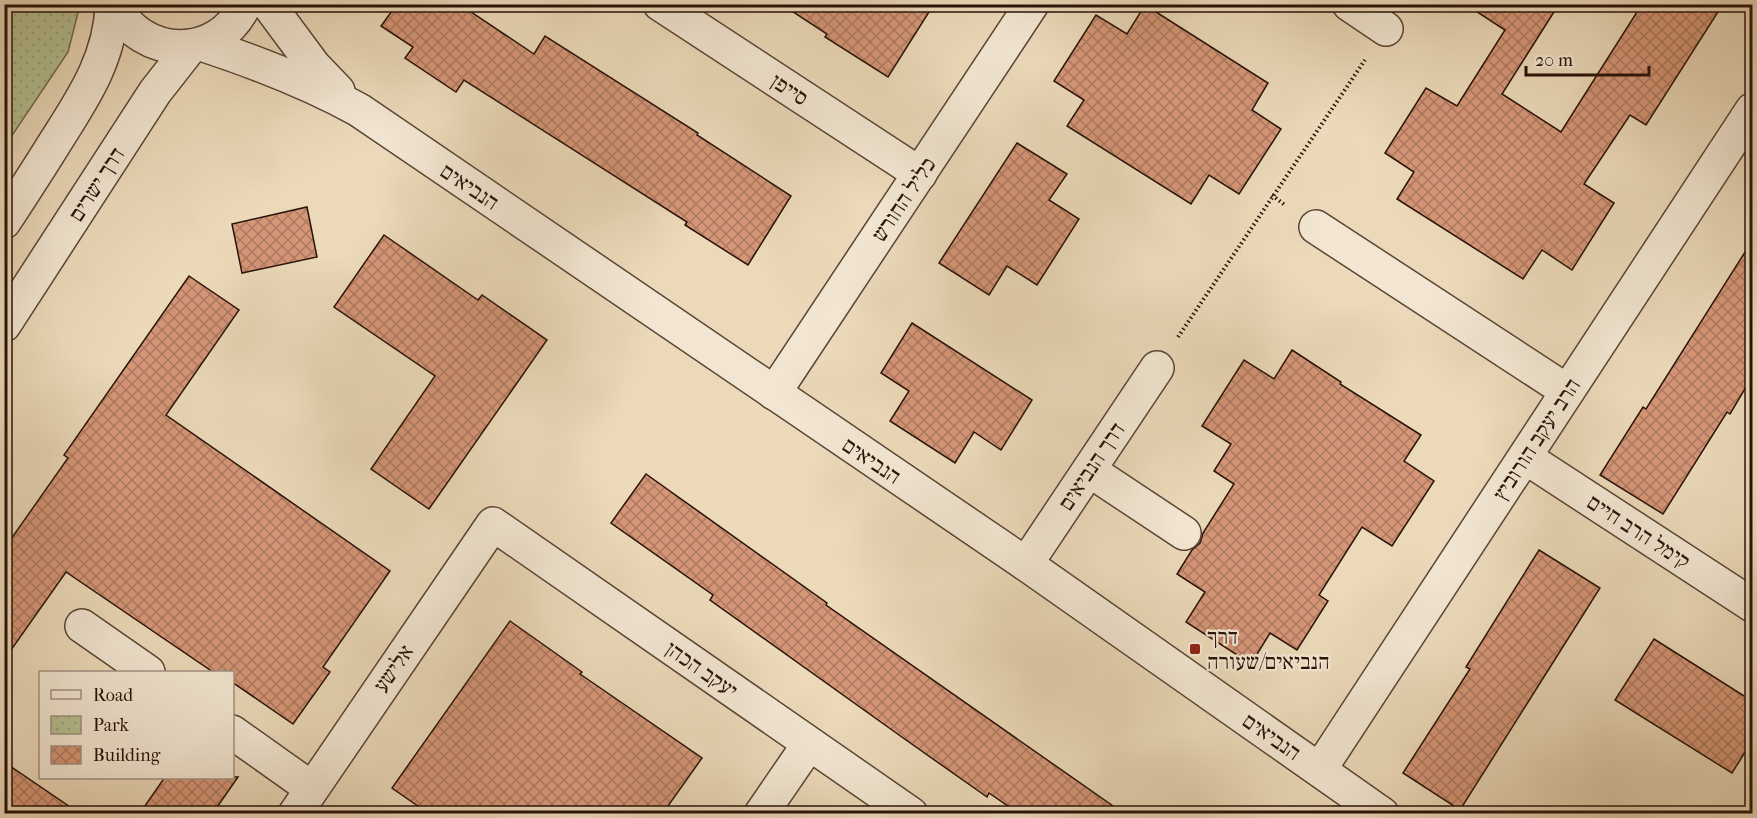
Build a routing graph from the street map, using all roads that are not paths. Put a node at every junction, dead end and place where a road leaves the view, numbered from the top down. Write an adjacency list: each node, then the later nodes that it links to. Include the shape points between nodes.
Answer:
1 (113, 4): 8 (street, הנביאים, via 130,27 148,40 169,47); 12 (street, via 103,57 87,92)
2 (245, 4): 8 (street, via 230,27 212,40)
3 (268, 4): 9 (street, הנביאים, via 314,66)
4 (660, 4): 11 (street, סייפן)
5 (1032, 4): 11 (street, כליל החורש)
6 (1349, 4): 7 (street)
7 (1386, 29)
8 (196, 45): 9 (street, הנביאים, via 293,77); 14 (street, דרך ישרים, via 155,92)
9 (359, 110): 17 (street, הנביאים)
10 (1752, 112): 16 (street, הרב יעקב הורוביץ)
11 (920, 174): 17 (street, כליל החורש)
12 (4, 222)
13 (1316, 227): 16 (street)
14 (4, 325)
15 (1157, 368): 19 (street, דרך הנביאים)
16 (1567, 391): 18 (street, הרב יעקב הורוביץ)
17 (774, 393): 22 (street, הנביאים)
18 (1525, 457): 23 (street, קימל הרב חיים); 28 (street, הרב יעקב הורוביץ)
19 (1089, 470): 21 (street); 22 (street, דרך הנביאים)
20 (493, 524): 27 (street, יעקב הכהן); 29 (street, אלישע)
21 (1184, 534)
22 (1026, 564): 28 (street, הנביאים)
23 (1752, 604)
24 (82, 626): 25 (street)
25 (147, 671)
26 (234, 734): 29 (street)
27 (809, 744): 30 (street); 31 (street, יעקב הכהן)
28 (1320, 769): 32 (street, הנביאים)
29 (303, 800)
30 (761, 813)
31 (911, 813)
32 (1382, 813)

